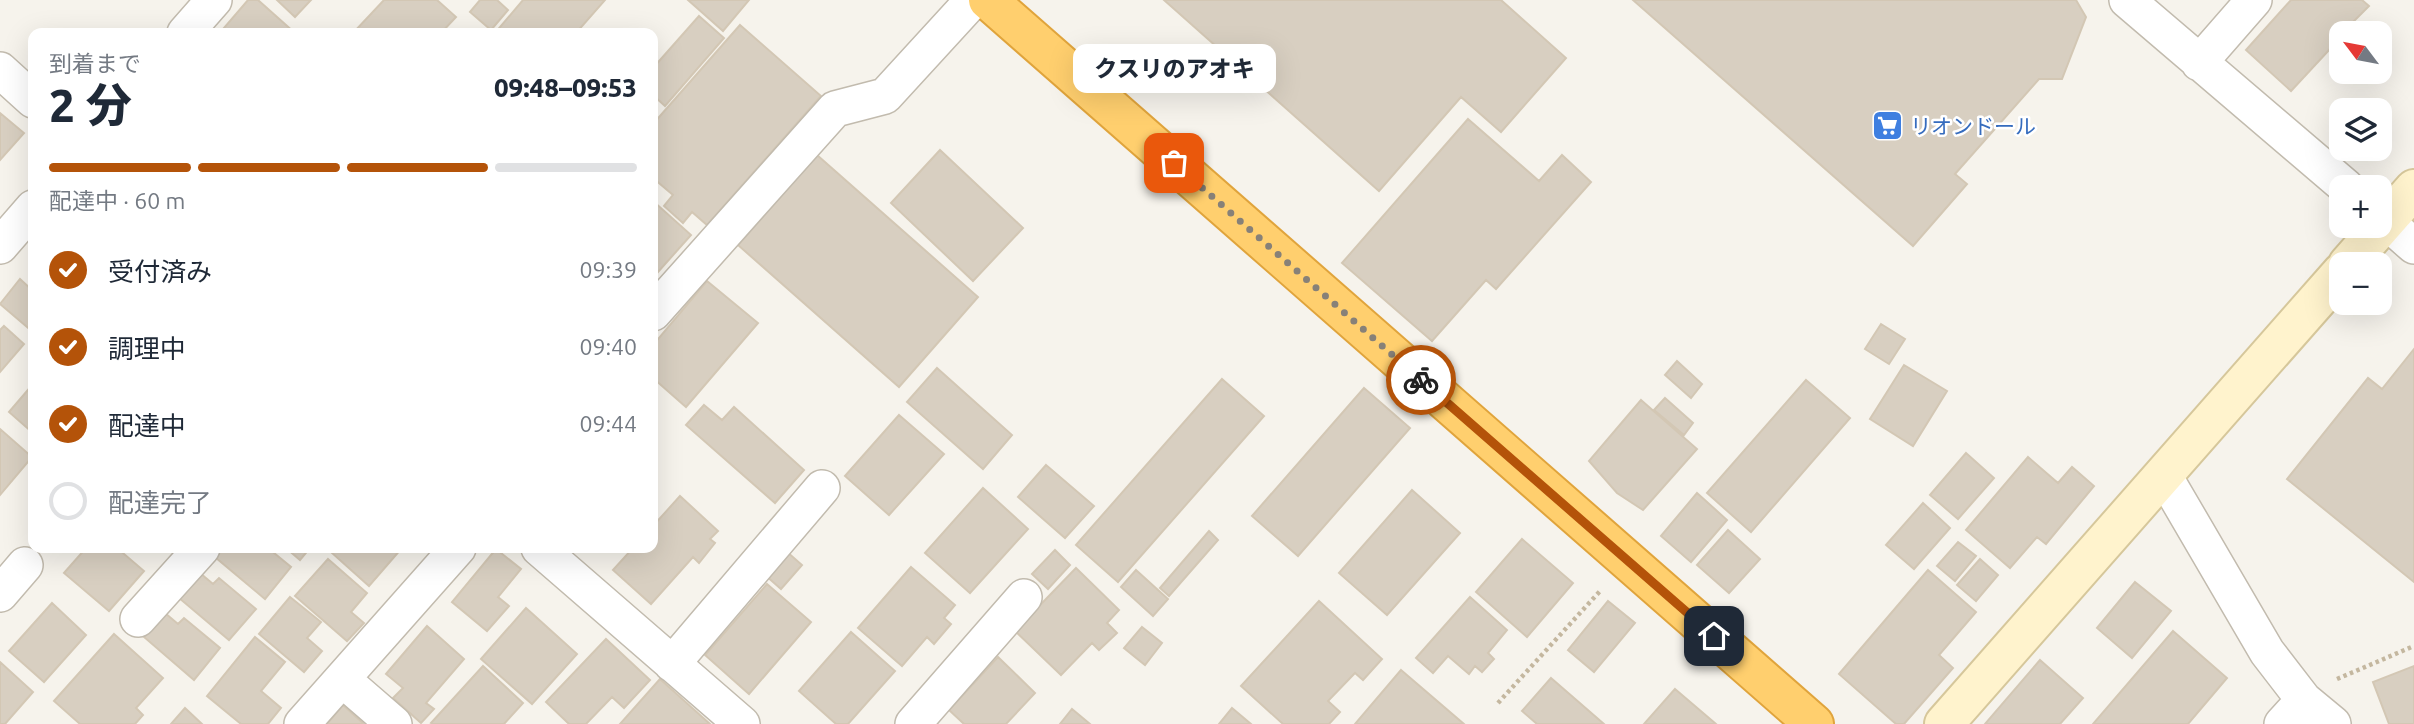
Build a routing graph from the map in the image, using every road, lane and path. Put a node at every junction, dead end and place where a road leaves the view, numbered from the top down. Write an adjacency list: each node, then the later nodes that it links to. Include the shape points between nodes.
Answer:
1 (214, 0): 6 (street)
2 (973, 0): 20 (street, via 885,96 835,109)
3 (988, 0): 26 (highway)
4 (2127, 0): 7 (street)
5 (2254, 0): 7 (street)
6 (189, 28)
7 (2199, 63): 10 (street)
8 (0, 69): 9 (street)
9 (28, 95)
10 (2332, 175)
11 (2414, 189): 12 (street)
12 (2392, 210)
13 (28, 214): 16 (street)
14 (2392, 227): 17 (street)
15 (2368, 238): 18 (street)
16 (0, 246)
17 (2414, 246)
18 (2357, 252)
19 (2329, 287): 21 (street)
20 (658, 307)
21 (2163, 474): 35 (street); 41 (street)
22 (822, 488): 32 (street)
23 (198, 553): 30 (street)
24 (454, 553): 33 (street)
25 (545, 553): 32 (street)
26 (1628, 561): 34 (path); 36 (highway)
27 (25, 565): 28 (street)
28 (0, 594)
29 (1024, 597): 40 (street)
30 (138, 620)
31 (2414, 646): 35 (path)
32 (672, 664): 39 (street)
33 (342, 679): 37 (street); 38 (street)
34 (1498, 703)
35 (2295, 707): 42 (street)
36 (1805, 721)
37 (302, 724)
38 (394, 724)
39 (742, 724)
40 (913, 724)
41 (1944, 724)
42 (2333, 724)

